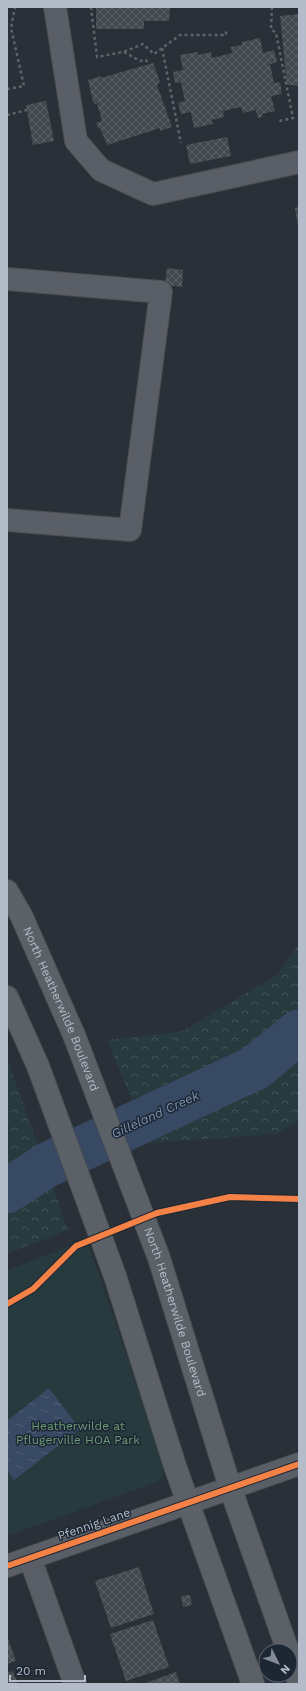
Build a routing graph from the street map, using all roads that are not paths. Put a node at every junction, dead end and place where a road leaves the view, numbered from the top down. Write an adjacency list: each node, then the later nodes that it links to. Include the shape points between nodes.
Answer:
1 (56, 7): 2 (street, via 76,141 101,170 153,194)
2 (299, 162)
3 (7, 279): 4 (street, via 161,292 130,530)
4 (7, 520)
5 (7, 891): 8 (main road, North Heatherwilde Boulevard, via 74,1035 159,1258)
6 (7, 997): 9 (main road, via 38,1066 115,1276)
7 (299, 1464): 8 (street, Pfennig Lane)
8 (230, 1488): 9 (street, Pfennig Lane); 12 (main road, North Heatherwilde Boulevard)
9 (189, 1502): 10 (street, Pfennig Lane); 14 (main road)
10 (30, 1558): 11 (street, Pfennig Lane); 13 (street)
11 (7, 1566)
12 (285, 1643)
13 (75, 1684)
14 (253, 1684)

